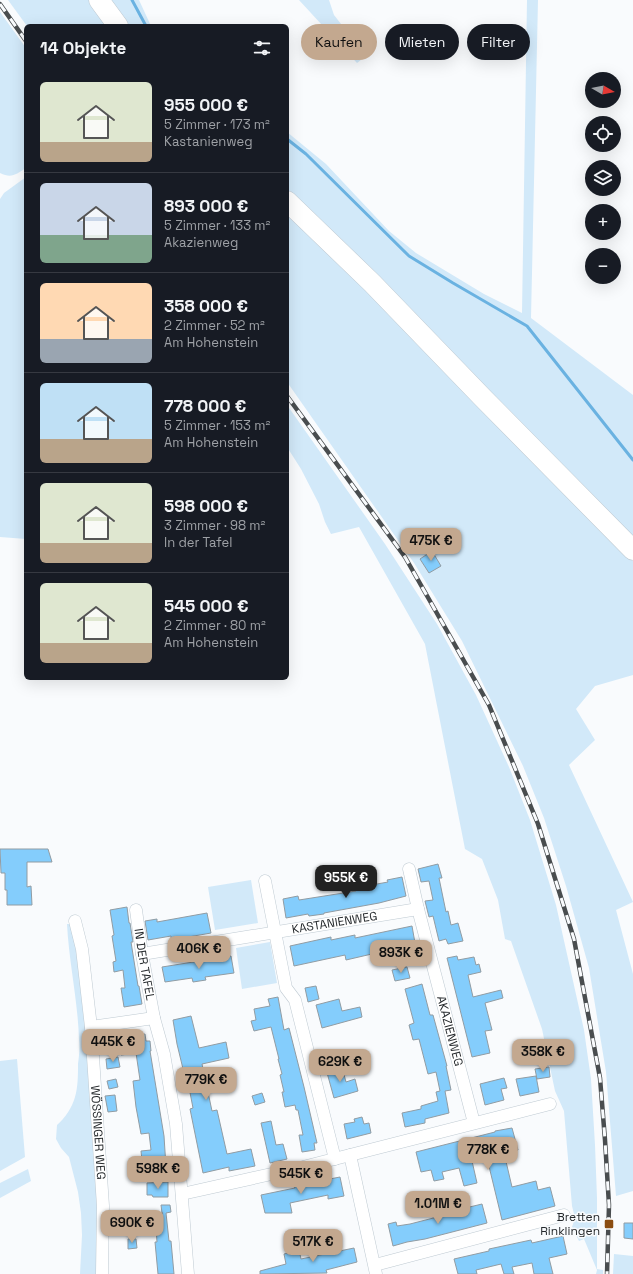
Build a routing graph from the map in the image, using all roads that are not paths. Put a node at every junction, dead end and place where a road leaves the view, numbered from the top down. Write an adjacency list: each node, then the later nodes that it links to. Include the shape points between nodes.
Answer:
1 (99, 0): 2 (main road)
2 (117, 24)
3 (289, 203): 4 (main road, via 372,283)
4 (633, 550)
5 (408, 869): 7 (street, AKAZIENWEG)
6 (265, 881): 10 (street, KASTANIENWEG)
7 (418, 909): 10 (street, KASTANIENWEG); 15 (street, AKAZIENWEG)
8 (136, 910): 11 (street, IN DER TAFEL)
9 (75, 921): 13 (street, WÖSSINGER WEG, via 82,949)
10 (275, 933): 11 (street, KASTANIENWEG); 17 (street, KASTANIENWEG, via 286,988 295,1000)
11 (142, 954): 12 (street, IN DER TAFEL)
12 (154, 1018): 13 (street); 18 (street, IN DER TAFEL, via 164,1054 176,1124)
13 (91, 1027): 21 (street, WÖSSINGER WEG, via 103,1206)
14 (550, 1104): 15 (street)
15 (474, 1123): 16 (street)
16 (350, 1155): 17 (street); 20 (street)
17 (335, 1158): 18 (street)
18 (182, 1194): 22 (street, IN DER TAFEL)
19 (564, 1215): 20 (street)
20 (373, 1271)
21 (102, 1274)
22 (188, 1274)

